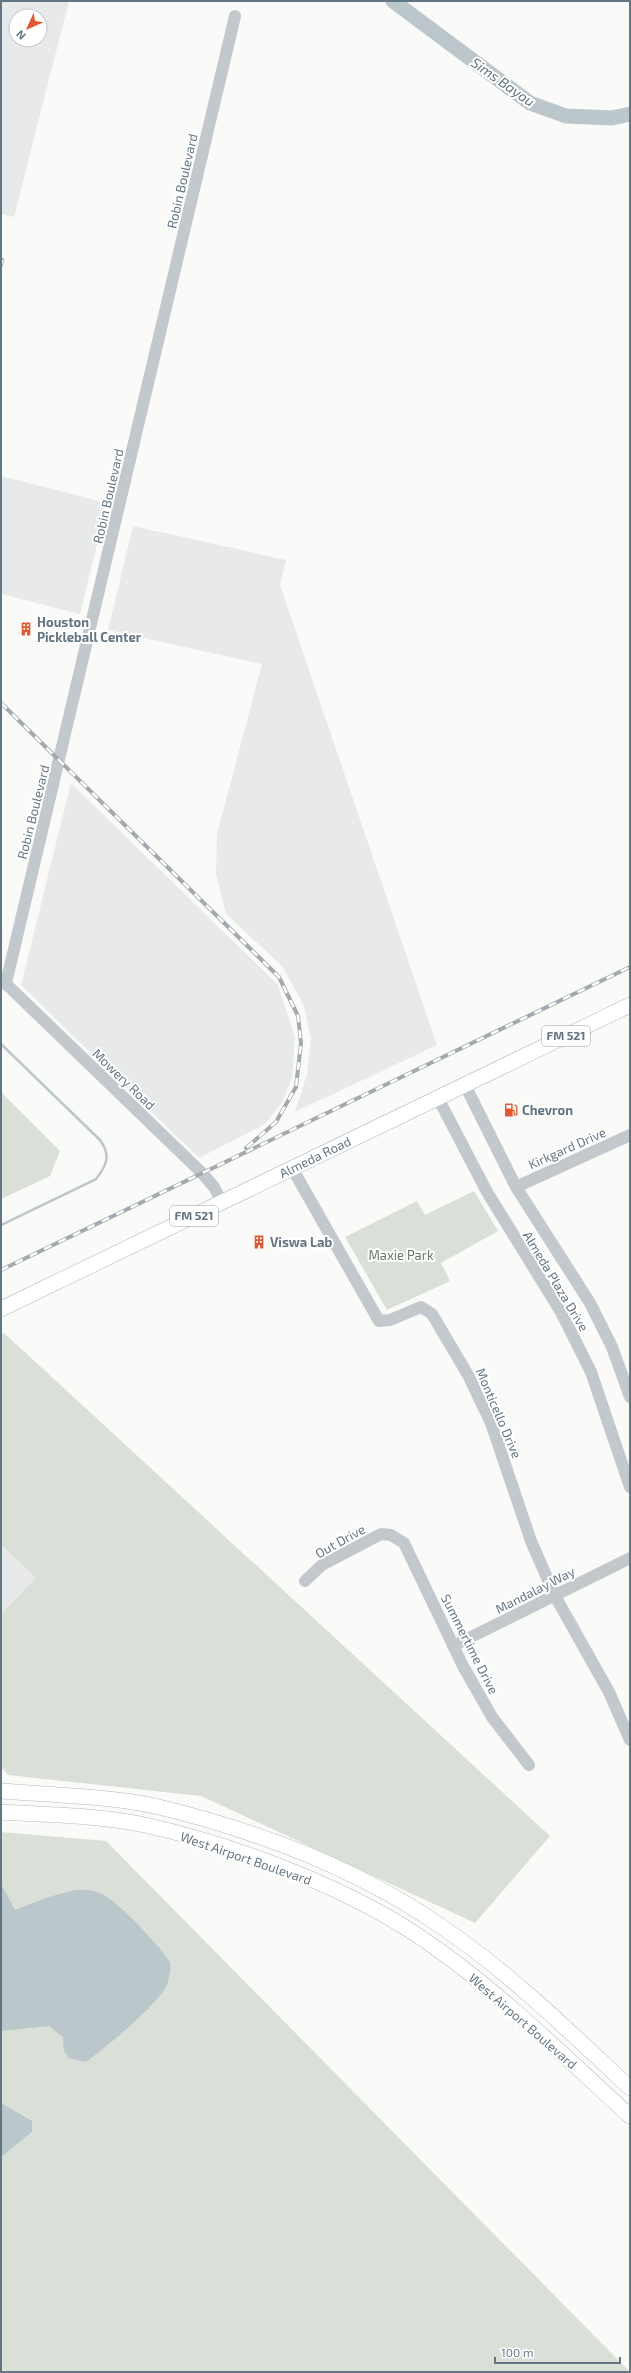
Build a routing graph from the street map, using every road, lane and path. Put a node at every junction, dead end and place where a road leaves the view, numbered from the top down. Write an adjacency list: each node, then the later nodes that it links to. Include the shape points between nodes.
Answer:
1 (235, 16): 2 (street, Robin Boulevard)
2 (3, 981): 9 (street, Mowery Road, via 202,1173)
3 (630, 1005): 4 (main road, Almeda Road / FM 521)
4 (465, 1085): 5 (main road, Almeda Road / FM 521); 8 (street, Almeda Plaza Drive)
5 (438, 1098): 7 (main road, Almeda Road / FM 521); 12 (street, Almeda Plaza Drive, via 487,1192 561,1312 591,1372)
6 (630, 1135): 8 (street, Kirkgard Drive)
7 (292, 1168): 9 (main road, Almeda Road / FM 521); 16 (street, Monticello Drive, via 379,1321 390,1320 421,1307 432,1314 446,1336 491,1423 531,1541)
8 (516, 1187): 11 (street, Almeda Plaza Drive, via 590,1303 614,1353)
9 (222, 1202): 10 (main road, Almeda Road / FM 521)
10 (1, 1309)
11 (630, 1397)
12 (630, 1487)
13 (391, 1535): 15 (street, Out Drive, via 381,1534 322,1564); 17 (street, Summertime Drive, via 404,1543)
14 (630, 1558): 16 (street, Mandalay Way)
15 (305, 1581)
16 (555, 1596): 17 (street, Mandalay Way); 18 (street, Monticello Drive, via 609,1692)
17 (453, 1646): 19 (street, Summertime Drive, via 492,1717)
18 (630, 1740)
19 (529, 1765)
20 (1, 1791): 21 (main road, West Airport Boulevard)
21 (41, 1794): 23 (main road); 24 (main road, West Airport Boulevard, via 154,1806)
22 (1, 1812): 23 (main road, West Airport Boulevard)
23 (38, 1814): 25 (main road, West Airport Boulevard, via 144,1825)
24 (218, 1824): 25 (main road); 26 (main road, West Airport Boulevard, via 317,1858)
25 (212, 1844): 27 (main road, West Airport Boulevard, via 307,1877)
26 (386, 1894): 27 (main road); 28 (main road, West Airport Boulevard, via 441,1926 483,1958)
27 (377, 1912): 29 (main road, West Airport Boulevard, via 432,1945 473,1976)
28 (629, 2087): 29 (main road)
29 (614, 2101): 30 (main road, West Airport Boulevard)
30 (630, 2116)

